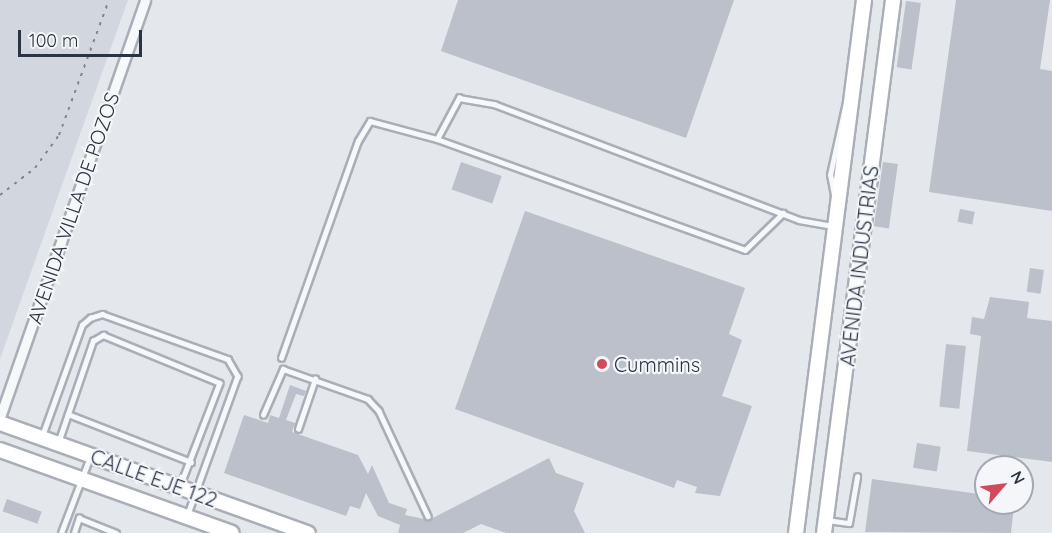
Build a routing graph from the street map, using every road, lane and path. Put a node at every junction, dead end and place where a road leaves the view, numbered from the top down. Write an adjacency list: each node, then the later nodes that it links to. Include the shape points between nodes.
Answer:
1 (145, 0): 11 (street, AVENIDA VILLA DE POZOS)
2 (864, 0): 6 (main road, AVENIDA INDUSTRIAS)
3 (893, 0): 25 (main road, AVENIDA INDUSTRIAS)
4 (437, 139): 5 (lane, via 745,250); 5 (lane, via 459,98 494,104); 7 (lane, via 369,121 357,141)
5 (783, 213): 6 (lane)
6 (835, 227): 32 (main road, AVENIDA INDUSTRIAS)
7 (281, 357)
8 (315, 380): 10 (lane, via 279,370); 13 (lane); 23 (lane, via 376,406)
9 (68, 414): 15 (lane); 18 (lane); 18 (lane, via 93,341 103,335 217,377 221,390)
10 (263, 415)
11 (0, 417)
12 (0, 423): 14 (main road, CALLE EJE 122)
13 (298, 429)
14 (42, 438): 15 (main road, CALLE EJE 122); 22 (lane, via 82,325 90,318 102,314 228,359 238,376)
15 (58, 443): 17 (main road, CALLE EJE 122)
16 (0, 450): 20 (main road, CALLE EJE 122)
17 (91, 455): 20 (lane); 21 (main road, CALLE EJE 122)
18 (191, 462): 21 (lane)
19 (857, 477): 25 (lane, via 849,523)
20 (81, 479): 24 (main road, CALLE EJE 122); 27 (lane)
21 (180, 487): 22 (main road, CALLE EJE 122)
22 (196, 493): 24 (lane); 26 (main road, CALLE EJE 122)
23 (428, 516)
24 (187, 517): 30 (main road, CALLE EJE 122)
25 (825, 526)
26 (272, 527): 31 (main road, CALLE EJE 122)
27 (61, 532)
28 (74, 533): 29 (lane, via 79,518)
29 (116, 533)
30 (232, 533)
31 (308, 533)
32 (796, 533)

